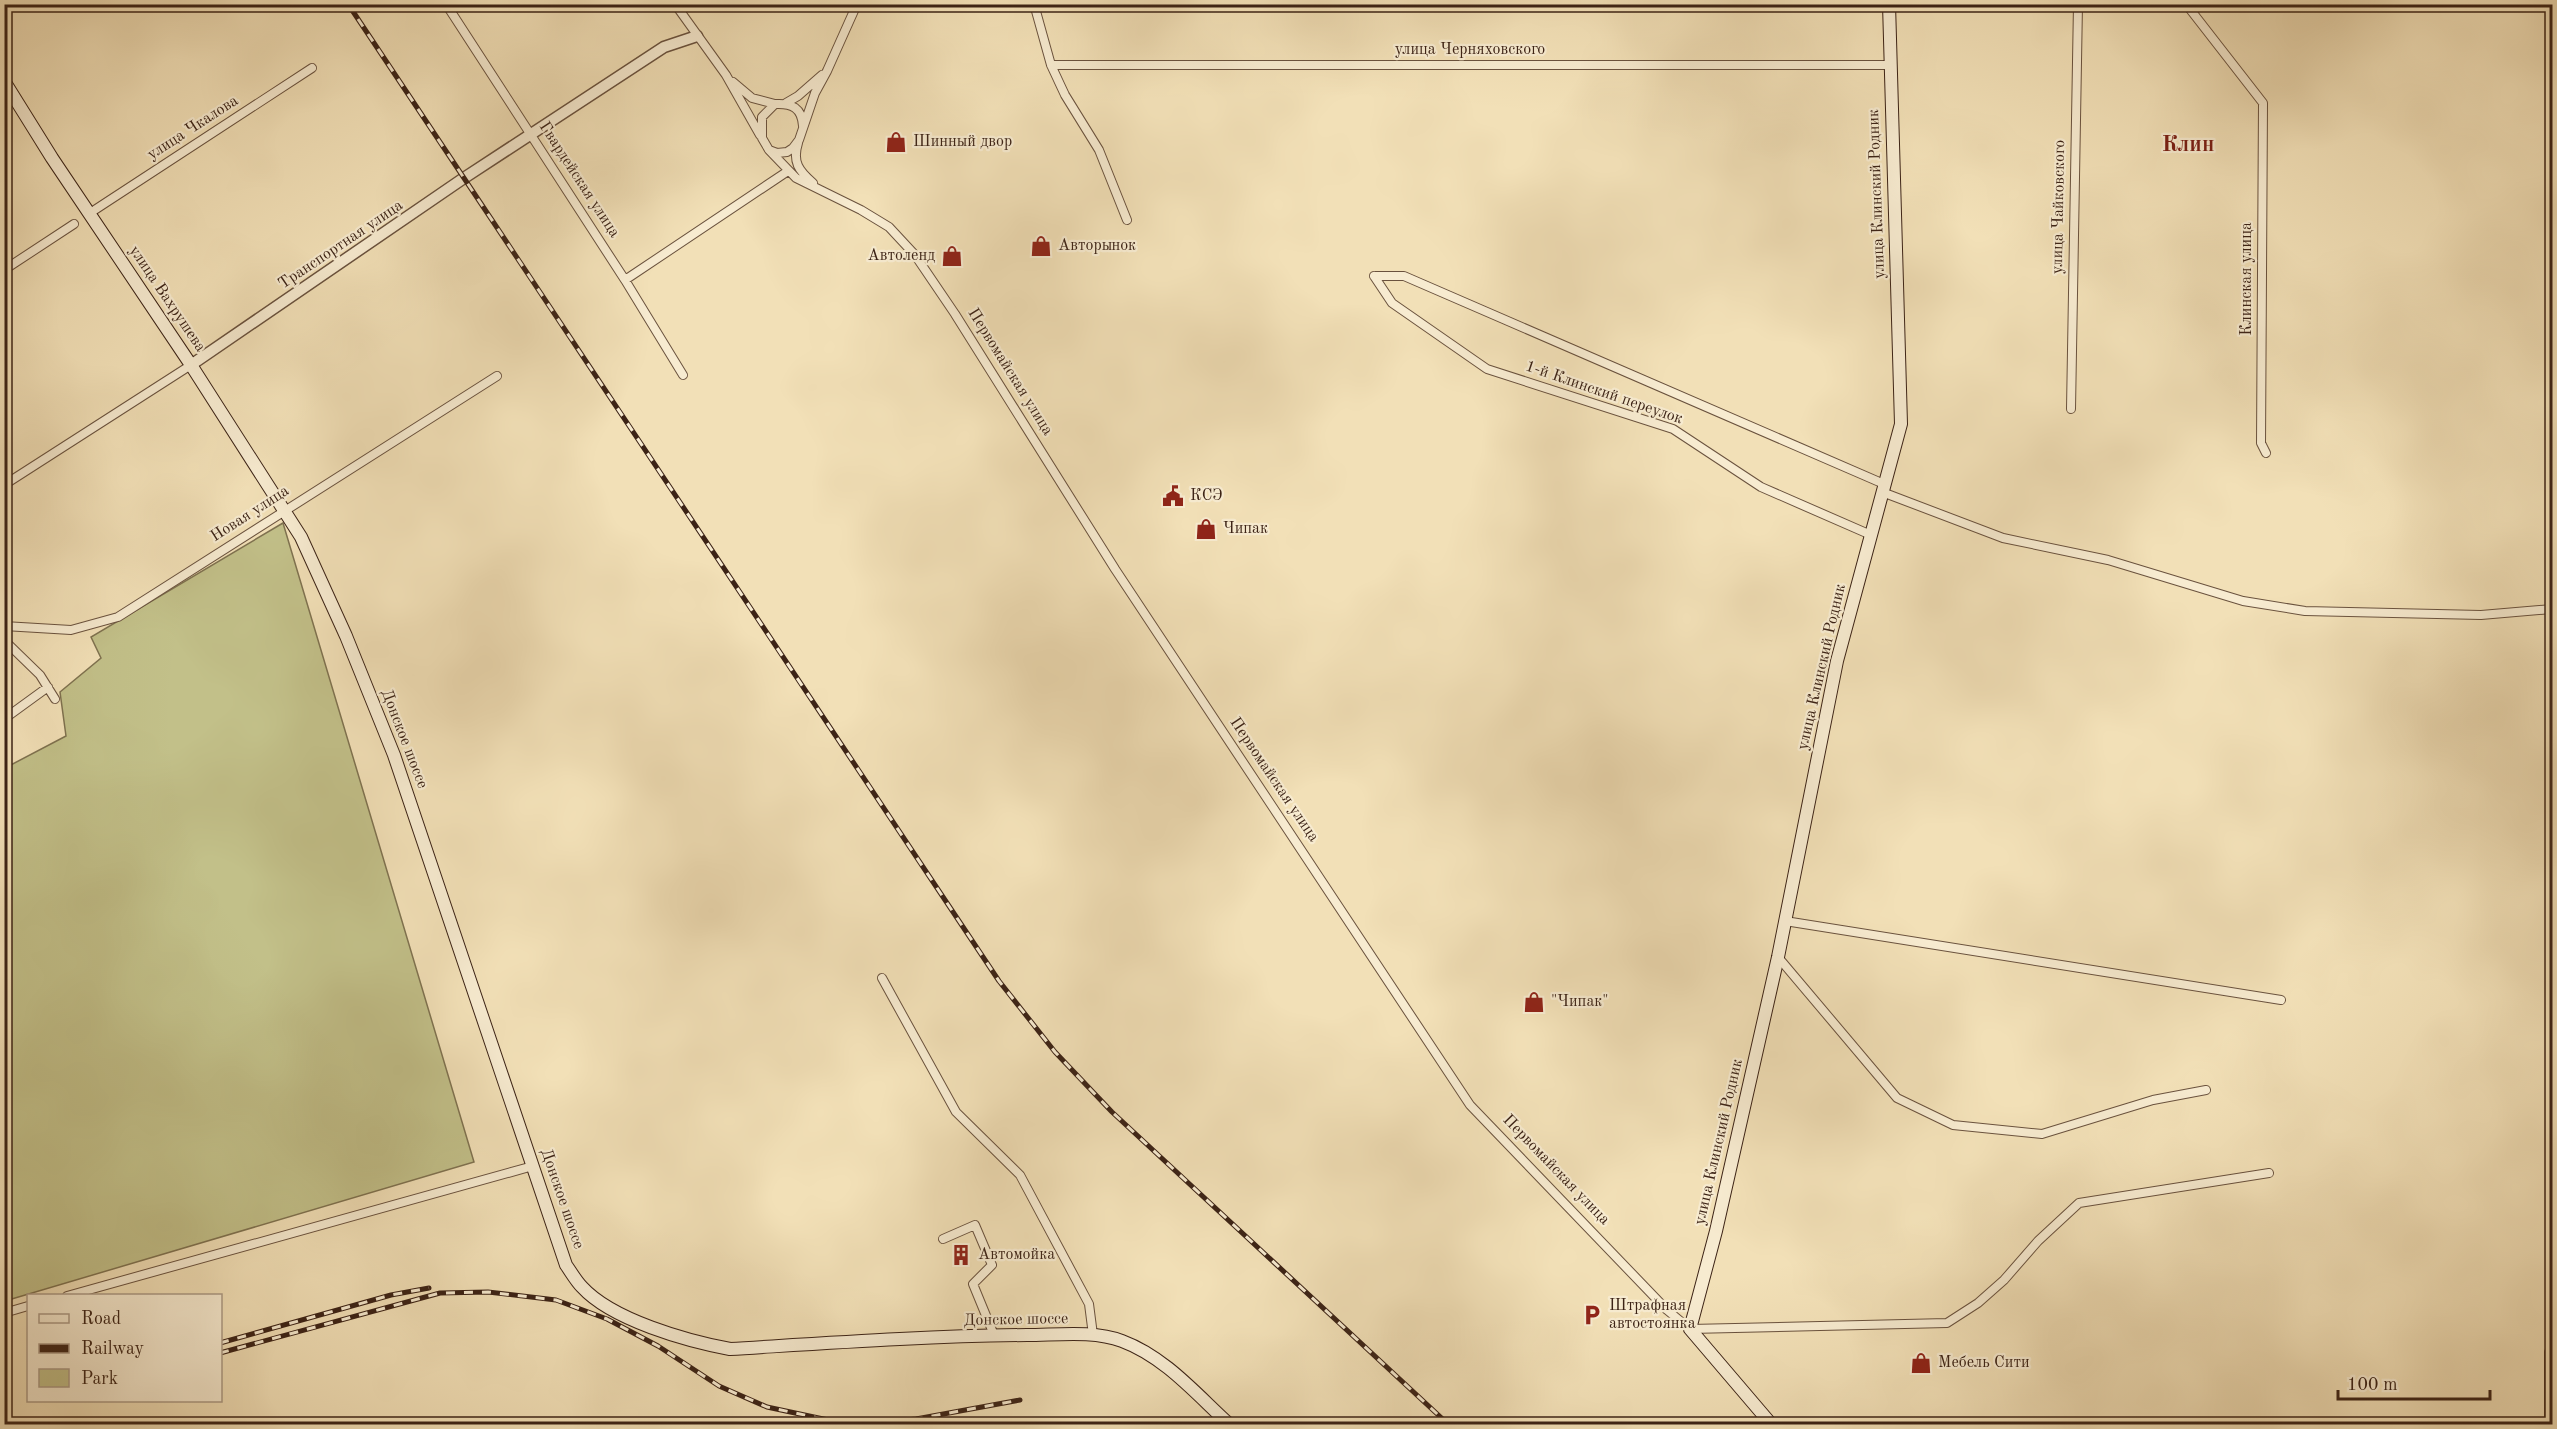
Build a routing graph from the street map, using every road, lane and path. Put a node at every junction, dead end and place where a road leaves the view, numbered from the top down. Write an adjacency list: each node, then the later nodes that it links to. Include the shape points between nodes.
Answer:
1 (446, 4): 18 (street, Гвардейская улица)
2 (675, 4): 8 (street)
3 (857, 4): 12 (street)
4 (1034, 4): 9 (street)
5 (1889, 4): 10 (main road, улица Клинский Родник)
6 (2078, 4): 32 (street, улица Чайковского)
7 (2186, 4): 33 (street, Клинская улица, via 2264,103 2261,443)
8 (697, 36): 13 (street); 18 (street, Транспортная улица, via 664,47)
9 (1051, 64): 10 (street, улица Черняховского); 25 (street, via 1099,150)
10 (1890, 65): 35 (main road, улица Клинский Родник, via 1901,424)
11 (312, 68): 24 (street, улица Чкалова)
12 (827, 71): 15 (street); 17 (street)
13 (726, 75): 16 (street, via 752,98); 19 (street)
14 (4, 81): 24 (main road, улица Вахрушева)
15 (786, 103): 16 (street); 17 (street, via 802,116)
16 (775, 104): 19 (street, via 762,117)
17 (803, 126): 20 (street)
18 (532, 134): 28 (street, Гвардейская улица); 29 (street, Транспортная улица)
19 (762, 138): 21 (street)
20 (799, 140): 21 (street, via 787,152); 23 (street, via 795,152 799,169)
21 (769, 150): 22 (street, Первомайская улица)
22 (788, 171): 23 (street, Первомайская улица); 28 (street)
23 (831, 195): 56 (street, Первомайская улица, via 889,227 915,255 1115,569 1470,1105 1667,1310)
24 (90, 213): 29 (main road, улица Вахрушева)
25 (1127, 220)
26 (74, 224): 27 (street)
27 (4, 270)
28 (625, 280): 30 (street, Гвардейская улица)
29 (191, 365): 34 (street, Транспортная улица); 36 (main road, улица Вахрушева)
30 (683, 375)
31 (497, 376): 36 (street, Новая улица)
32 (2071, 409)
33 (2266, 453)
34 (4, 485)
35 (1883, 488): 37 (main road, улица Клинский Родник); 37 (street, 1-й Клинский переулок, via 1404,276 1374,276 1392,303 1487,369 1673,429 1761,487); 39 (street, via 2003,538 2108,560 2243,601 2305,611 2481,615)
36 (284, 510): 38 (main road, улица Вахрушева); 40 (street, Новая улица, via 118,617 71,630)
37 (1871, 535): 45 (main road, улица Клинский Родник, via 1837,661)
38 (301, 537): 50 (main road, Донское шоссе, via 394,755)
39 (2553, 609)
40 (4, 626)
41 (4, 640): 42 (street)
42 (48, 687): 43 (street); 44 (street)
43 (55, 699)
44 (4, 719)
45 (1785, 921): 46 (main road, улица Клинский Родник); 48 (street)
46 (1778, 957): 49 (street, via 1897,1098 1953,1125 2042,1134 2152,1100); 56 (main road, улица Клинский Родник)
47 (882, 978): 58 (street, via 956,1112 1020,1175 1089,1304)
48 (2281, 1000)
49 (2206, 1090)
50 (533, 1166): 53 (street); 57 (main road, Донское шоссе, via 566,1265 583,1288 605,1305 693,1342 730,1349)
51 (2269, 1173): 56 (street, via 2079,1203 2038,1240 2004,1280 1947,1323)
52 (943, 1239): 57 (street, via 975,1225 992,1265 973,1284)
53 (74, 1294)
54 (27, 1306): 55 (street)
55 (4, 1313)
56 (1690, 1329): 61 (main road, Первомайская улица)
57 (994, 1335): 58 (main road, Донское шоссе)
58 (1092, 1335): 60 (main road, Донское шоссе, via 1119,1339 1147,1352)
59 (2549, 1352): 62 (street)
60 (1229, 1425)
61 (1771, 1425)
62 (2549, 1425)

